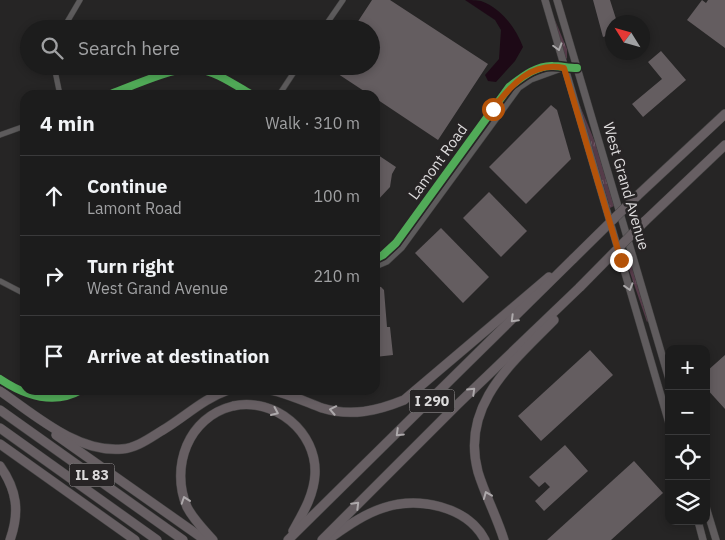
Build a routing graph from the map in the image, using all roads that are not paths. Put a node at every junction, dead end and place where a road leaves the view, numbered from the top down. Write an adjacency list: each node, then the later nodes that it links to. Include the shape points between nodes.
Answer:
1 (80, 0): 5 (street)
2 (343, 0): 6 (street)
3 (544, 0): 7 (main road, West Grand Avenue, one-way to 7)
4 (557, 0): 8 (main road, West Grand Avenue)
5 (68, 20)
6 (329, 20)
7 (564, 68): 8 (street, Lamont Road); 21 (street, Lamont Road, via 552,65 527,73 509,87 396,244); 23 (street, Lamont Road, via 519,88 402,248); 36 (main road, West Grand Avenue, one-way to 36)
8 (577, 68): 27 (main road, West Grand Avenue)
9 (56, 75): 13 (street)
10 (166, 75): 14 (street)
11 (213, 75): 15 (street)
12 (292, 75): 16 (street)
13 (59, 90)
14 (122, 90)
15 (243, 90)
16 (282, 90)
17 (725, 114): 22 (highway, I 290, bridge)
18 (20, 128): 19 (street)
19 (0, 135)
20 (725, 145): 25 (highway, I 290, bridge)
21 (380, 256)
22 (573, 260): 34 (highway, one-way to 34, via 524,297 404,400 380,410 350,414 324,409); 49 (highway, I 290, one-way to 49)
23 (380, 266)
24 (0, 281): 26 (street)
25 (580, 287): 50 (highway, I 290, one-way to 25); 53 (highway, one-way to 25, via 475,457 478,418 504,371 557,317)
26 (20, 291)
27 (665, 365)
28 (0, 379): 30 (street)
29 (0, 391): 33 (highway, via 68,436 104,448 123,449 141,443)
30 (20, 392)
31 (28, 395): 32 (street, via 55,398)
32 (68, 395)
33 (213, 395)
34 (286, 395)
35 (0, 397): 47 (highway)
36 (665, 409)
37 (0, 410): 46 (highway, IL 83)
38 (0, 428): 45 (highway, IL 83)
39 (0, 444): 44 (highway)
40 (0, 466): 43 (highway, via 11,483 17,504)
41 (710, 520): 55 (main road)
42 (699, 525): 54 (main road)
43 (10, 540)
44 (135, 540)
45 (157, 540)
46 (183, 540)
47 (205, 540)
48 (213, 540): 49 (highway, one-way to 49, via 184,499 182,458 189,440 202,422 222,410 243,405 270,409 289,419 311,448 315,468 312,494)
49 (288, 540)
50 (322, 540)
51 (328, 540): 52 (highway, via 373,512 408,503 431,504 450,510 473,524)
52 (485, 540)
53 (504, 540)
54 (703, 540)
55 (716, 540)

